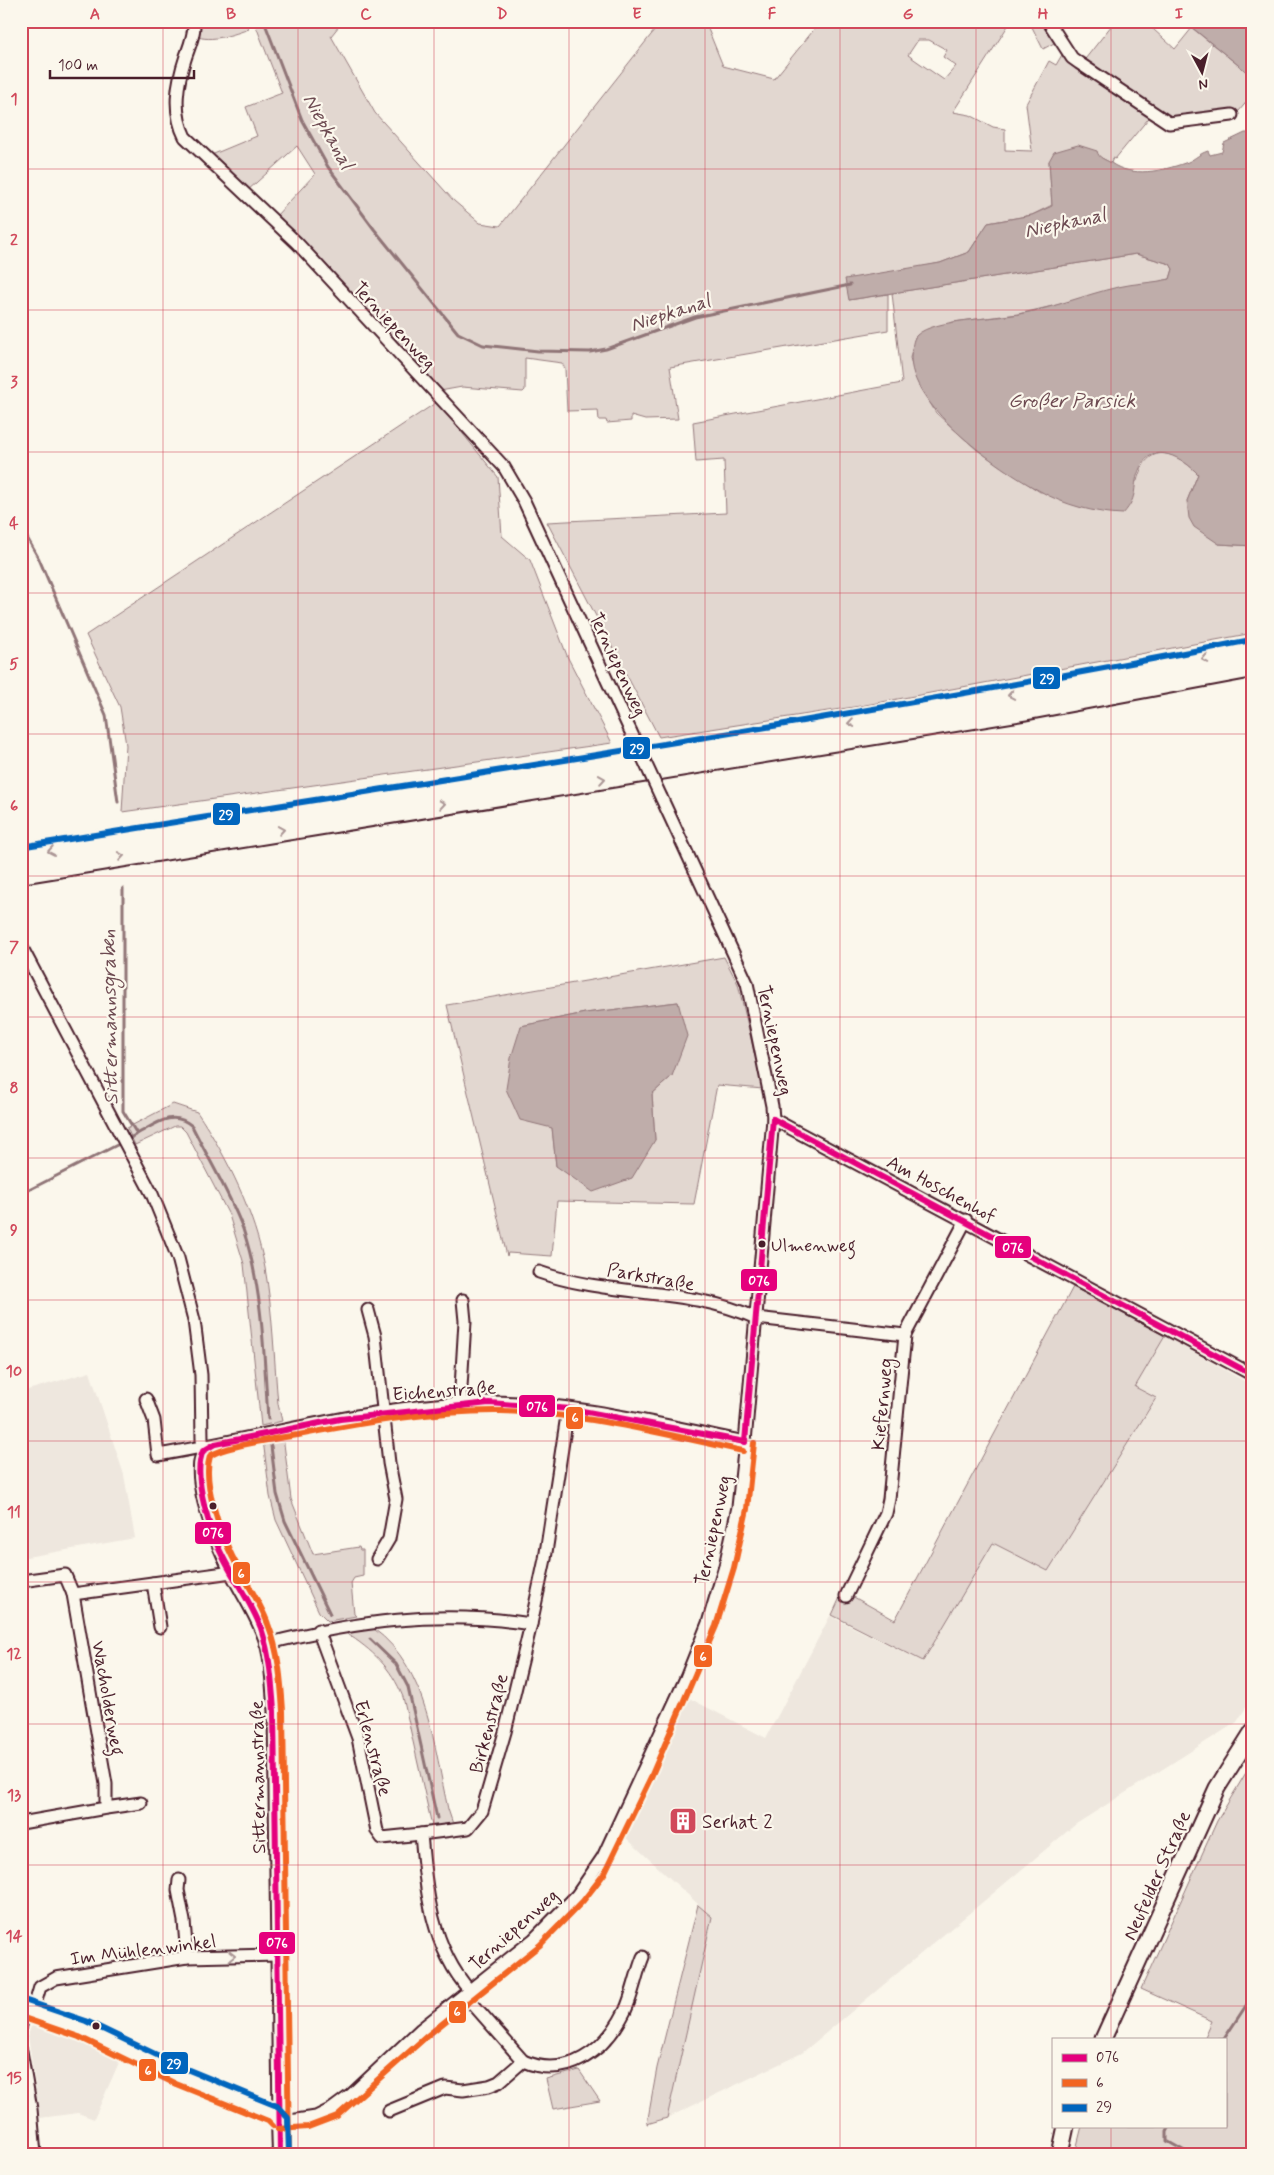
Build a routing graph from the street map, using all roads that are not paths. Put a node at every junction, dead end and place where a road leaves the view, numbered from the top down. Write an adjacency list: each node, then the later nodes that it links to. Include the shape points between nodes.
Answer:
1 (194, 21): 9 (street, Terniepenweg, bridge, via 177,96 180,127 185,137 297,243 504,467 524,501 747,983)
2 (1048, 21): 3 (street, via 1079,64 1169,123)
3 (1232, 115)
4 (1253, 649): 6 (highway, one-way to 6, via 852,723)
5 (1253, 667): 7 (highway, one-way to 5, via 1013,712)
6 (21, 856)
7 (21, 873)
8 (21, 946): 22 (street, Sittermannstraße, via 152,1194 184,1277 194,1320 201,1375 202,1440)
9 (773, 1119): 10 (street, Am Hoschenhof); 14 (street, Terniepenweg)
10 (966, 1220): 15 (street, Kiefernweg); 16 (street, Am Hoschenhof)
11 (540, 1272): 14 (street, Parkstraße, via 563,1280 658,1293 740,1311)
12 (463, 1300): 18 (street, via 465,1321)
13 (368, 1310): 20 (street, via 375,1336)
14 (756, 1318): 15 (street); 21 (street, Terniepenweg)
15 (905, 1335): 28 (street, Kiefernweg, via 886,1513)
16 (1253, 1376)
17 (146, 1399): 22 (street, via 154,1420 158,1455)
18 (460, 1404): 19 (street, Eichenstraße, via 515,1403); 20 (street, Eichenstraße)
19 (568, 1409): 21 (street, Eichenstraße); 29 (street, Birkenstraße, via 545,1559)
20 (384, 1412): 22 (street, Eichenstraße, via 235,1439); 23 (street, via 396,1499 389,1539)
21 (745, 1442): 42 (street, Terniepenweg, via 738,1507 726,1566 708,1623 643,1774 603,1857 577,1895 534,1939)
22 (205, 1449): 24 (street, Sittermannstraße, via 199,1464 202,1487 211,1525)
23 (377, 1559)
24 (232, 1572): 26 (street); 32 (street, Sittermannstraße, via 249,1601)
25 (21, 1581): 27 (street, via 65,1575)
26 (152, 1583): 27 (street); 30 (street)
27 (73, 1594): 35 (street, Wacholderweg, via 106,1784)
28 (846, 1596)
29 (531, 1624): 31 (street, via 454,1617 398,1618); 37 (street, Birkenstraße, via 482,1811 468,1828)
30 (160, 1628)
31 (318, 1630): 32 (street); 37 (street, Erlenstraße, via 358,1738 377,1831 382,1838)
32 (266, 1644): 39 (street, Sittermannstraße, via 274,1711)
33 (1253, 1732): 45 (main road, Neufelder Straße, via 1217,1788)
34 (141, 1804): 35 (street)
35 (106, 1808): 36 (street)
36 (21, 1823)
37 (421, 1834): 42 (street, via 426,1894 433,1922)
38 (179, 1880): 41 (street)
39 (277, 1955): 41 (street, Im Mühlenwinkel, one-way to 39); 49 (street, Sittermannstraße)
40 (643, 1956): 47 (street, via 625,2010 598,2048 572,2064 556,2067 539,2068)
41 (187, 1957): 43 (street, Im Mühlenwinkel, via 56,1978 40,1987)
42 (467, 1993): 47 (street); 49 (street, Terniepenweg, via 421,2029 332,2109 316,2117)
43 (26, 2009): 44 (street, Im Mühlenwinkel); 49 (street, via 82,2029 180,2076 273,2114)
44 (21, 2025)
45 (1103, 2038)
46 (21, 2051): 51 (street)
47 (523, 2061): 48 (street, via 499,2082 489,2086 463,2090 445,2088)
48 (389, 2111)
49 (279, 2120): 52 (street)
50 (1066, 2128): 53 (main road)
51 (35, 2154)
52 (280, 2154)
53 (1060, 2154)

